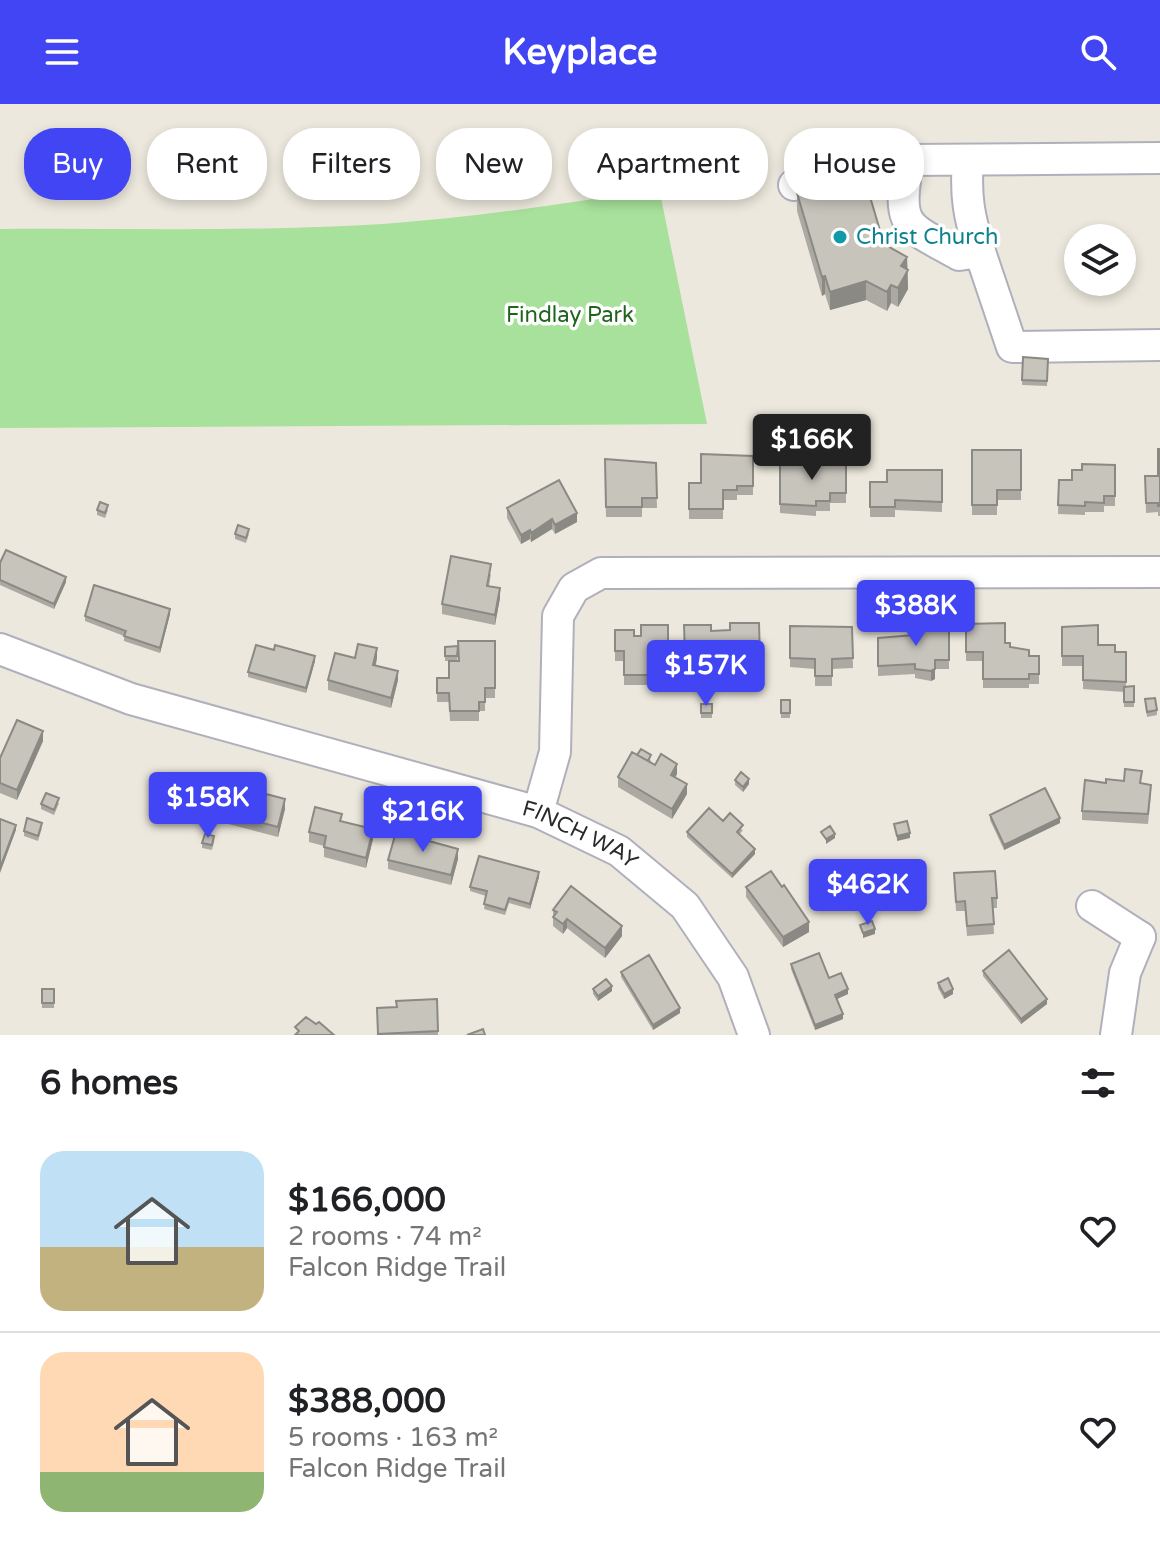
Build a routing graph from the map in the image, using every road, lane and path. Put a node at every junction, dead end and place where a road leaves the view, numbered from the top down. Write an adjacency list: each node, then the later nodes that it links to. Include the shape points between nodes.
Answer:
1 (1160, 158): 3 (street)
2 (924, 160): 3 (street)
3 (968, 160): 5 (street, via 965,191)
4 (905, 200): 5 (street, via 906,221 913,229 959,255)
5 (980, 252): 6 (street, via 1012,347)
6 (1160, 345)
7 (1160, 572): 9 (street, via 601,573 574,588 558,616 555,752)
8 (0, 649): 9 (street, FINCH WAY, via 131,699)
9 (538, 812): 12 (street, FINCH WAY, via 619,851 685,906 733,977)
10 (1092, 906): 11 (street)
11 (1150, 931): 13 (street, via 1125,973)
12 (754, 1035)
13 (1116, 1035)

